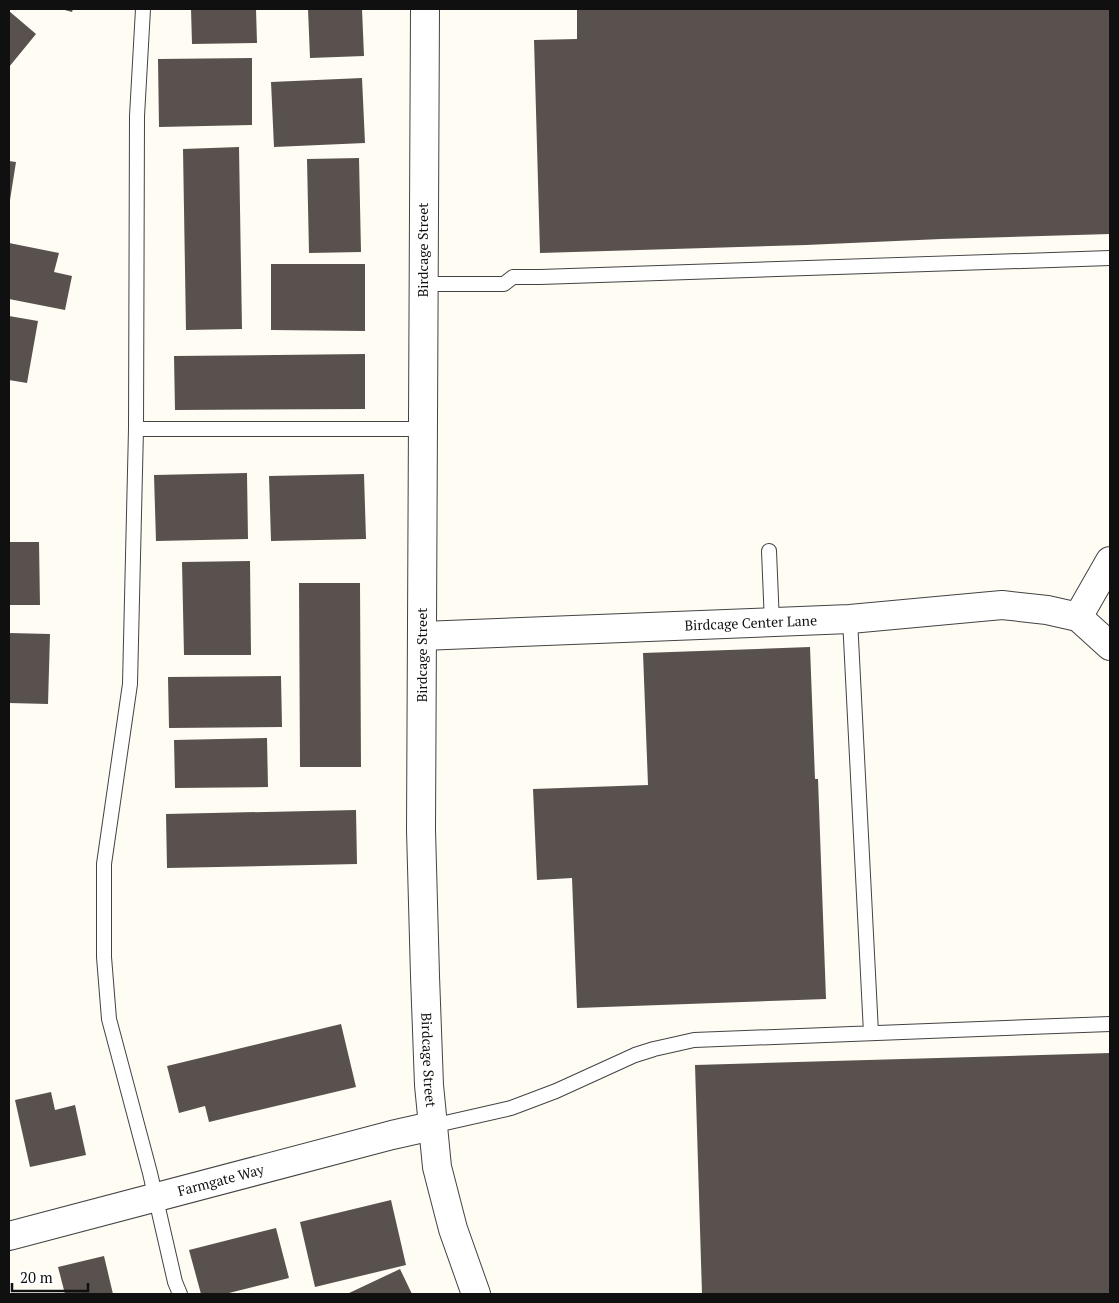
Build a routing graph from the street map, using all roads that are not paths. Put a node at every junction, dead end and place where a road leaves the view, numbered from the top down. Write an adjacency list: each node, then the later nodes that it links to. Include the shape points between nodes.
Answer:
1 (143, 9): 5 (lane, via 137,116)
2 (425, 9): 4 (street, Birdcage Street)
3 (1110, 258): 4 (lane, via 513,277 504,284)
4 (423, 284): 6 (street, Birdcage Street)
5 (136, 429): 6 (lane); 17 (lane, via 130,684 104,864 104,957 109,1019)
6 (423, 429): 12 (street, Birdcage Street)
7 (769, 551): 11 (lane)
8 (1110, 561): 9 (street)
9 (1078, 617): 10 (street, Birdcage Center Lane, via 1002,605); 13 (street, Birdcage Center Lane)
10 (850, 619): 11 (street, Birdcage Center Lane); 15 (lane)
11 (772, 623): 12 (street, Birdcage Center Lane)
12 (422, 636): 16 (street, Birdcage Street, via 422,873)
13 (1110, 646)
14 (1110, 1024): 15 (lane)
15 (871, 1032): 16 (lane, via 694,1040 673,1044 635,1055 511,1108)
16 (432, 1126): 17 (street, Farmgate Way); 20 (street, Birdcage Street, via 445,1204)
17 (155, 1197): 18 (street, Farmgate Way); 19 (lane)
18 (9, 1236)
19 (180, 1294)
20 (476, 1294)

